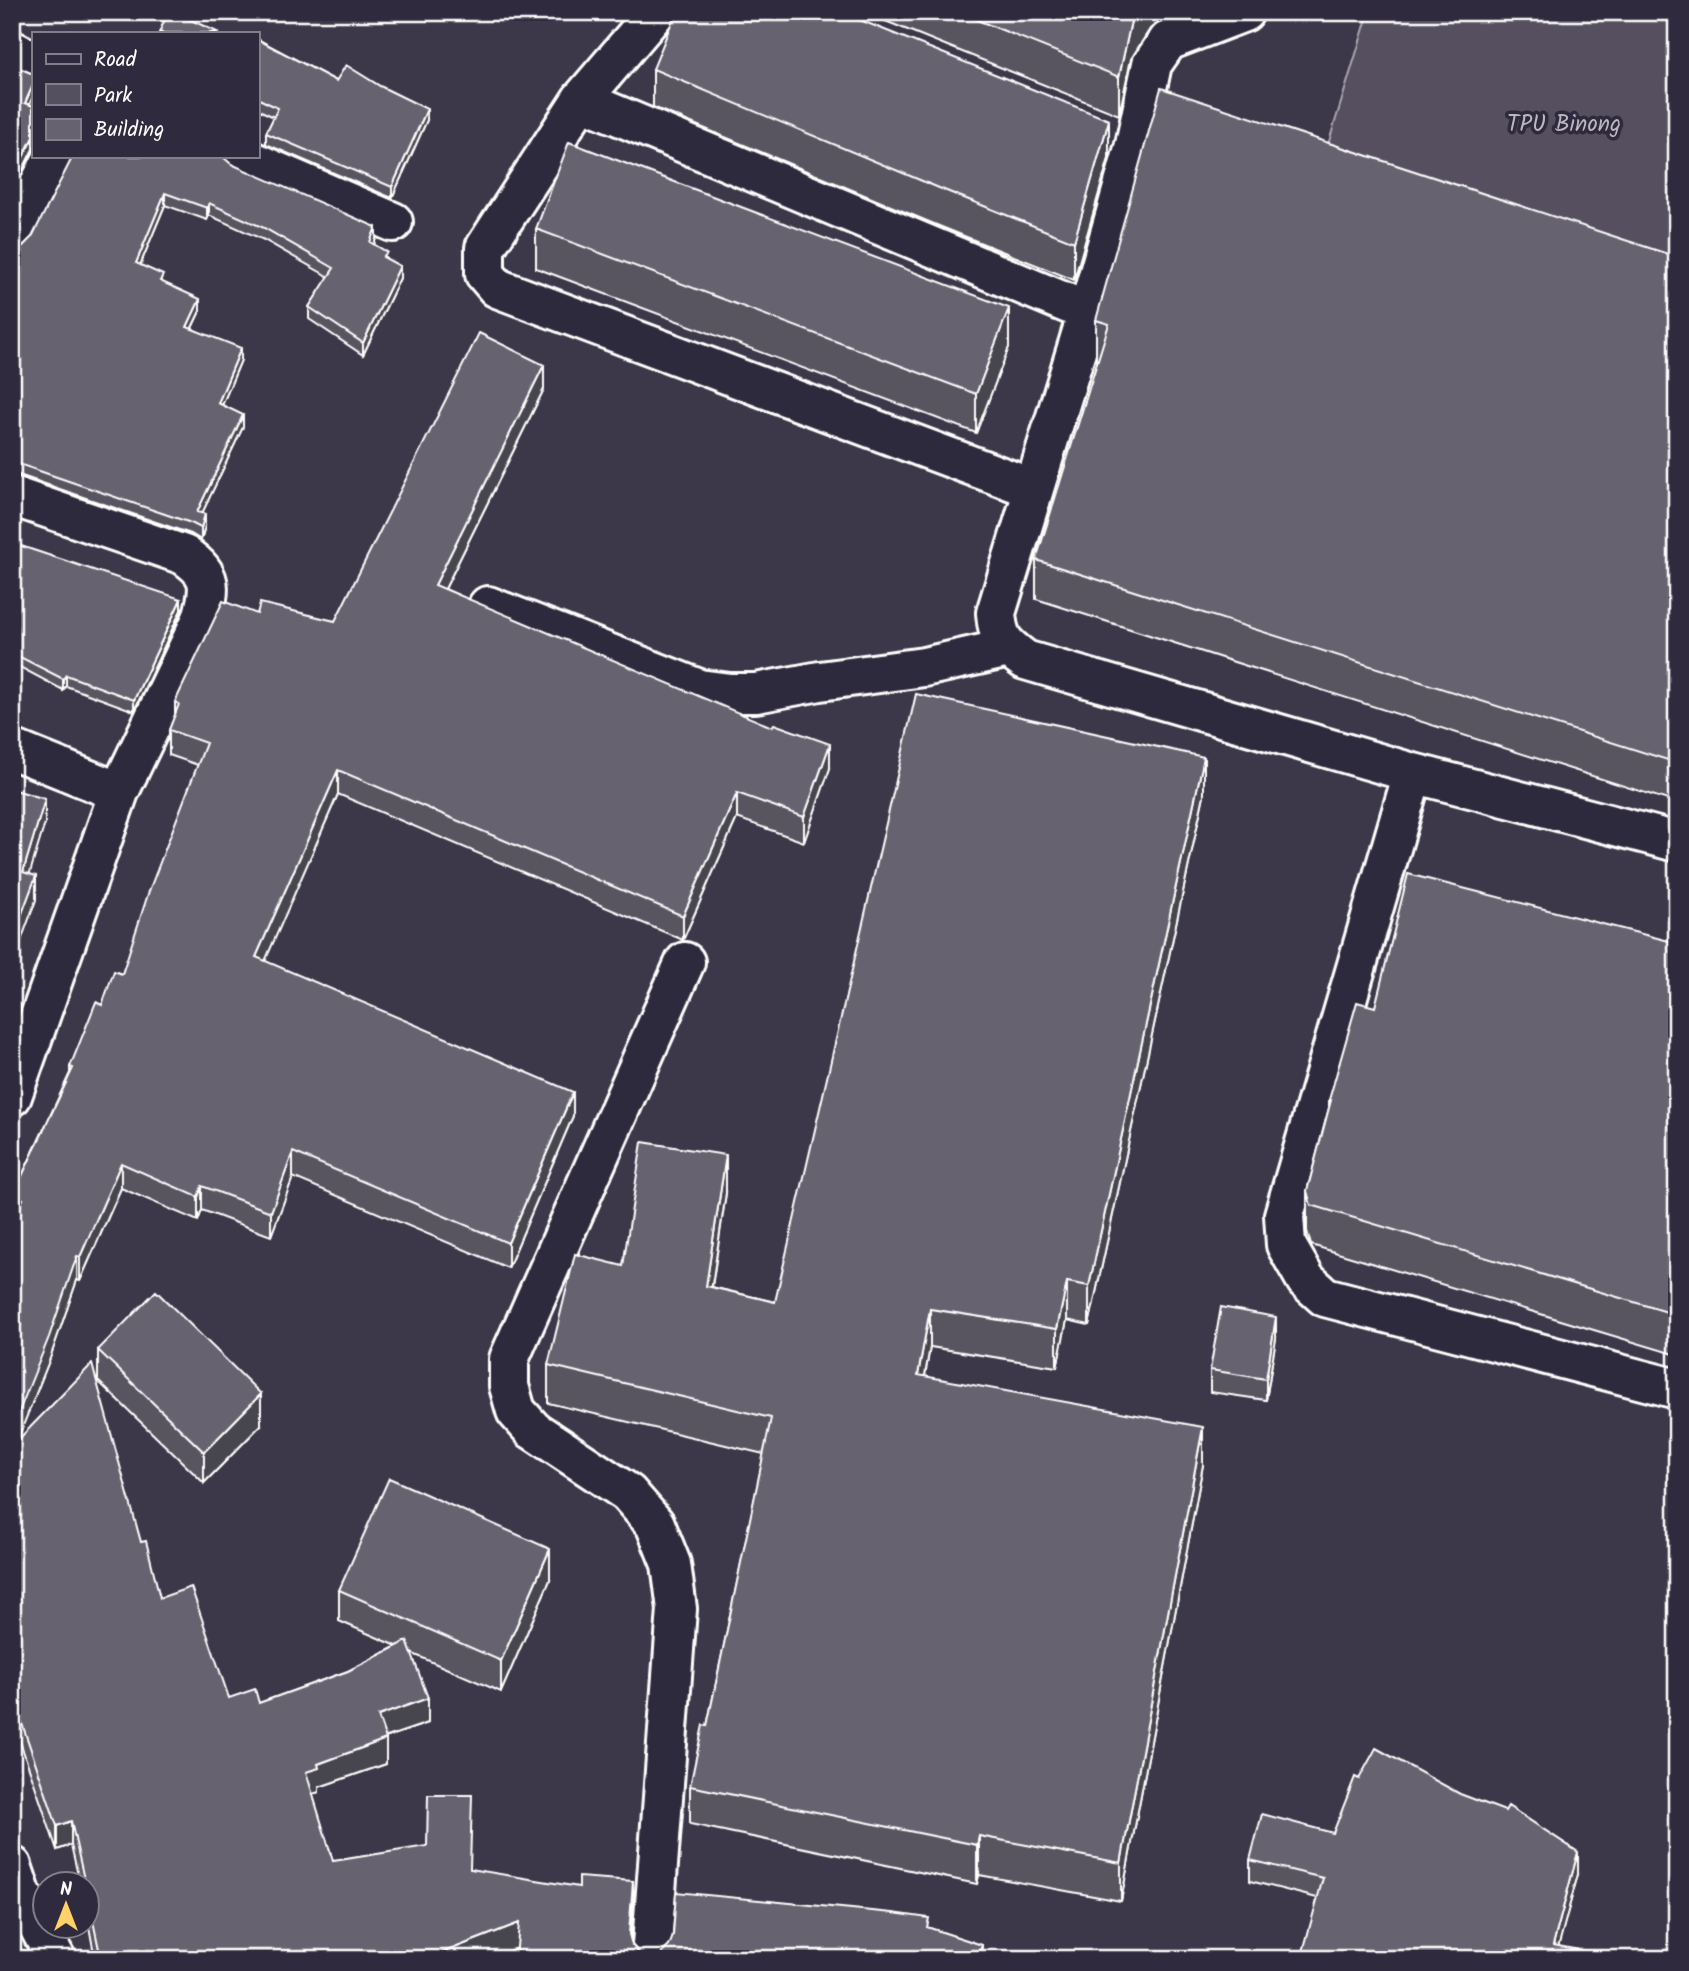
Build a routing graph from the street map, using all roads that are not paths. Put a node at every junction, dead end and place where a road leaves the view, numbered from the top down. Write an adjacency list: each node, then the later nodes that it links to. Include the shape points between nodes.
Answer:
1 (656, 12): 5 (street)
2 (1244, 12): 7 (street, via 1168,41 1152,64)
3 (12, 50): 4 (street)
4 (32, 60)
5 (581, 100): 12 (street); 13 (street, via 485,248 485,274 496,288)
6 (1097, 130): 7 (street)
7 (1135, 145): 12 (street)
8 (53, 158): 11 (street)
9 (245, 158): 10 (street)
10 (393, 222)
11 (12, 239)
12 (1088, 312): 13 (street)
13 (1034, 489): 16 (street, via 996,613 998,635)
14 (12, 496): 19 (street, via 184,555 207,578 209,594 202,618)
15 (488, 606): 16 (street, via 699,689 730,693 923,667)
16 (1009, 648): 18 (street, via 1025,660)
17 (12, 749): 19 (street)
18 (1413, 773): 20 (street); 23 (street, via 1284,1215 1286,1245 1306,1280 1325,1297)
19 (120, 792): 22 (street)
20 (1677, 842)
21 (685, 962): 25 (street, via 509,1359 509,1386 516,1411 533,1430 628,1493 655,1524 671,1564 677,1609)
22 (12, 1096)
23 (1677, 1389)
24 (12, 1866): 27 (street)
25 (654, 1892): 26 (street); 28 (street)
26 (696, 1896)
27 (56, 1959)
28 (650, 1959)

